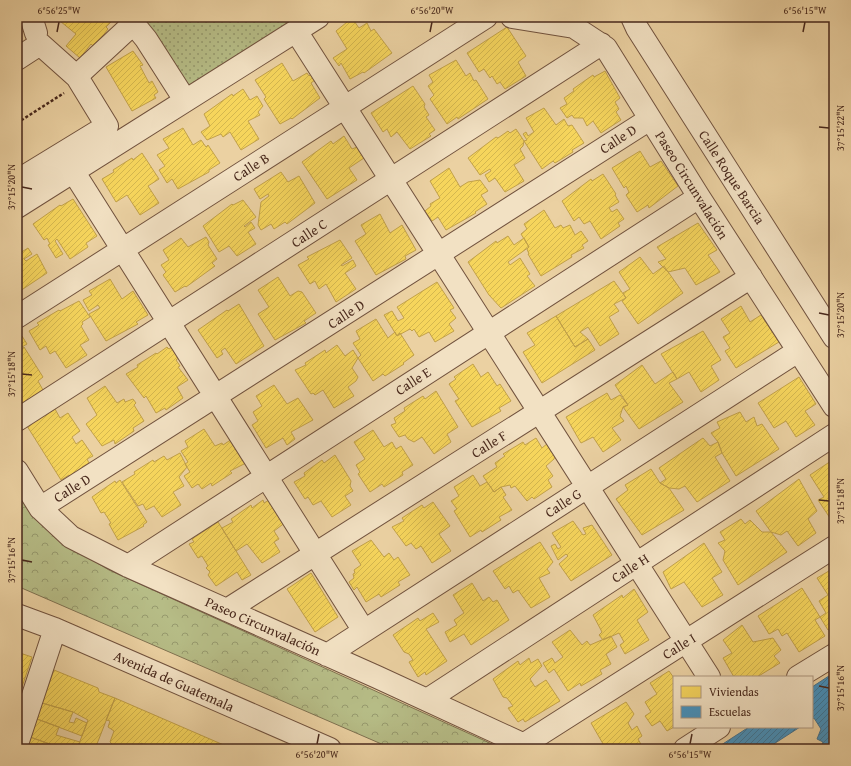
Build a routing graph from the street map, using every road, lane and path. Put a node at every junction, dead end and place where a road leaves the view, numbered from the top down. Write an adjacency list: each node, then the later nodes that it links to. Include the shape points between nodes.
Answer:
1 (318, 17): 6 (street)
2 (486, 17): 11 (street, Calle B)
3 (512, 17): 8 (street, Paseo Circunvalación, via 574,27)
4 (632, 17): 26 (street, Calle Roque Barcia)
5 (131, 20): 9 (street); 10 (street)
6 (296, 31): 10 (street); 11 (street)
7 (24, 40): 9 (street); 9 (street, via 40,44)
8 (601, 44): 12 (street, Paseo Circunvalación); 16 (street, Calle C)
9 (80, 78): 13 (path); 14 (street); 17 (street, via 107,126)
10 (185, 100): 15 (street)
11 (344, 108): 16 (street); 20 (street, Calle B)
12 (650, 119): 18 (street, Paseo Circunvalación); 21 (street, Calle D)
13 (17, 123)
14 (116, 123)
15 (73, 171): 19 (street); 20 (street)
16 (391, 180): 21 (street); 24 (street, Calle C)
17 (17, 181)
18 (699, 197): 22 (street, Paseo Circunvalación); 25 (street, Calle E)
19 (17, 207)
20 (122, 249): 23 (street, Calle B); 24 (street)
21 (439, 254): 25 (street); 28 (street, Calle D)
22 (750, 277): 27 (street, Paseo Circunvalación); 30 (street, Calle F)
23 (17, 317)
24 (169, 323): 28 (street); 31 (street, Calle C)
25 (488, 333): 30 (street); 34 (street, Calle E)
26 (834, 337)
27 (798, 351): 29 (street, Paseo Circunvalación); 35 (street, Calle G)
28 (216, 397): 34 (street); 36 (street, Calle D)
29 (834, 406)
30 (539, 412): 35 (street); 38 (street, Calle F)
31 (17, 420)
32 (834, 435): 39 (street, Calle H)
33 (17, 471): 36 (street, Paseo Circunvalación)
34 (266, 476): 38 (street); 40 (street, Calle E)
35 (588, 487): 39 (street); 44 (street, Calle G)
36 (40, 508): 40 (street, Paseo Circunvalación, via 71,537)
37 (834, 547): 45 (street, Calle I)
38 (315, 554): 41 (street, Calle F); 44 (street)
39 (636, 564): 45 (street); 50 (street, Calle H)
40 (128, 566): 41 (street, Paseo Circunvalación)
41 (227, 610): 46 (street, Paseo Circunvalación)
42 (17, 615): 43 (street, Avenida de Guatemala)
43 (55, 629): 52 (street); 54 (street, Avenida de Guatemala)
44 (364, 631): 46 (street, Calle G)
45 (686, 641): 48 (street); 53 (street, Calle I)
46 (327, 655): 50 (street, Paseo Circunvalación)
47 (834, 655): 49 (street)
48 (708, 676)
49 (800, 676)
50 (426, 700): 53 (street, Paseo Circunvalación)
51 (717, 728): 55 (street)
52 (17, 744)
53 (528, 747)
54 (330, 749)
55 (685, 749)

